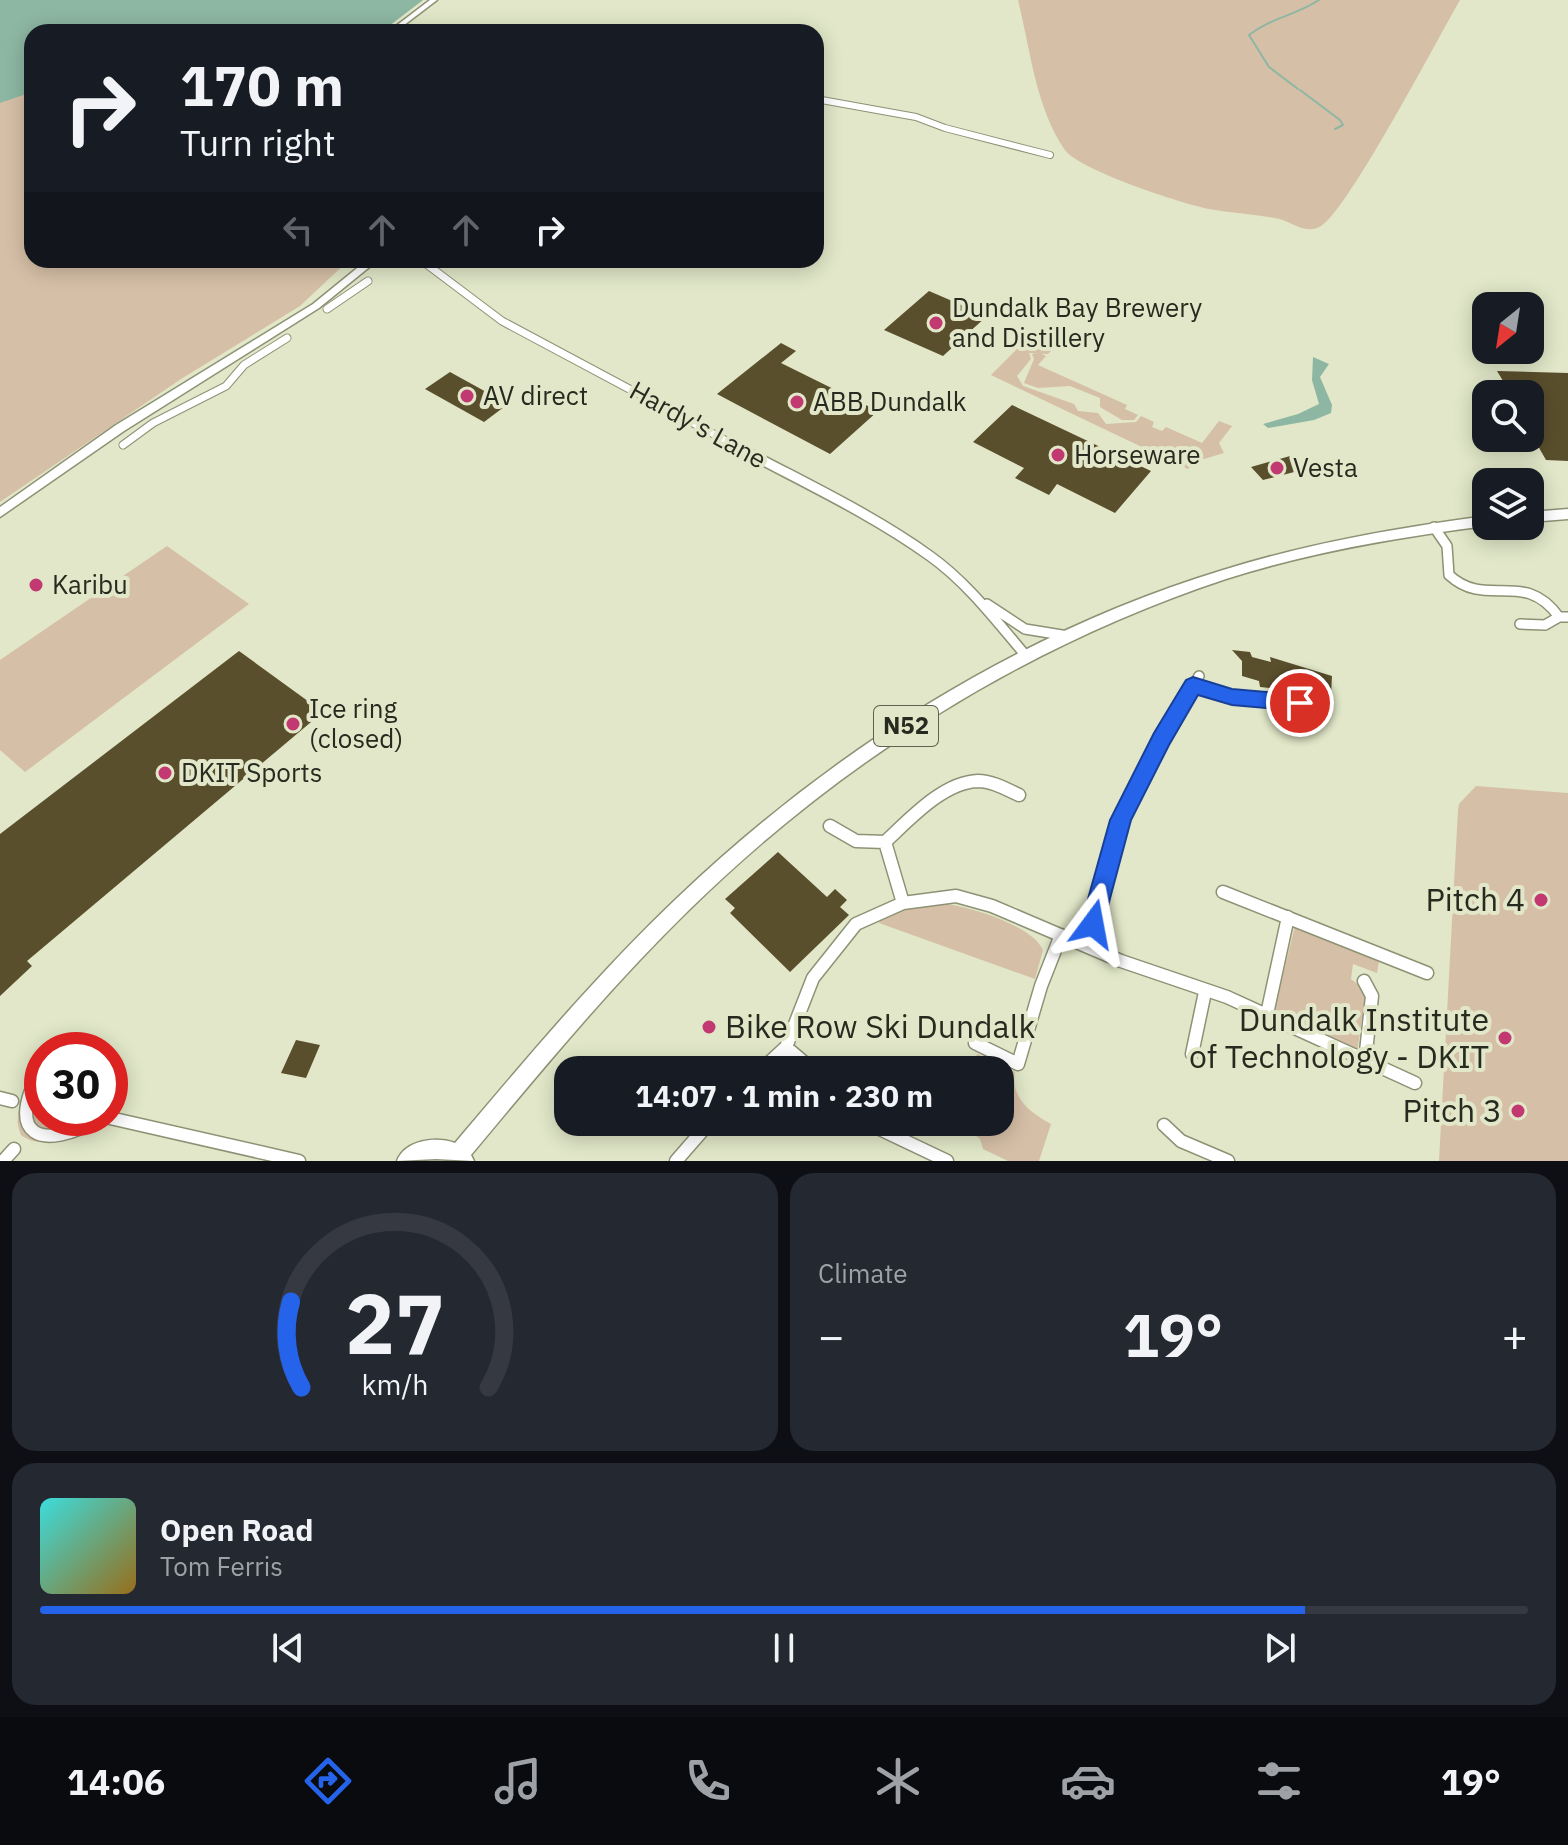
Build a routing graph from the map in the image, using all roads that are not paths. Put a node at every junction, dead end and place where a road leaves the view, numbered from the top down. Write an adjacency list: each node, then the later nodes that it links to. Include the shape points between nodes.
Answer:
1 (434, 0): 2 (main road)
2 (402, 24)
3 (824, 100): 4 (street, via 916,117)
4 (1050, 155)
5 (364, 268): 8 (main road)
6 (432, 268): 20 (street, Hardy's Lane, via 502,321 907,540)
7 (368, 281): 9 (street)
8 (342, 287): 9 (street); 12 (main road)
9 (353, 293): 10 (street)
10 (327, 309)
11 (287, 338): 13 (street, via 257,355)
12 (197, 379): 13 (street); 15 (main road)
13 (215, 391): 14 (street)
14 (123, 445)
15 (0, 513)
16 (1568, 514): 17 (main road)
17 (1544, 516)
18 (1472, 523): 19 (main road, N52)
19 (1434, 527): 21 (street, via 1447,546 1453,580 1470,590 1533,593); 23 (main road, N52, via 1308,551 1227,574 1155,598)
20 (972, 593): 23 (street, Hardy's Lane, via 1025,629); 24 (street, Hardy's Lane)
21 (1564, 617): 22 (street, via 1545,625)
22 (1520, 624)
23 (1070, 636): 24 (main road, N52)
24 (1027, 657): 54 (main road, N52, via 943,702 844,768 721,868 587,1003)
25 (1316, 705): 33 (street, via 1232,697 1196,681 1121,820)
26 (1019, 795): 28 (street, via 982,781 964,782)
27 (830, 826): 28 (street, via 870,846)
28 (885, 842): 30 (street)
29 (1223, 892): 31 (street)
30 (903, 903): 32 (street, via 956,896); 39 (street, via 856,924 834,950 813,978)
31 (1288, 917): 34 (street); 37 (street)
32 (1061, 935): 33 (street); 38 (street, via 1018,1064)
33 (1088, 946): 36 (street)
34 (1427, 973)
35 (1364, 981): 43 (street, via 1372,996)
36 (1205, 992): 37 (street); 40 (street)
37 (1267, 1014): 43 (street)
38 (975, 1043)
39 (786, 1047): 41 (street); 42 (street)
40 (1192, 1054)
41 (776, 1056)
42 (797, 1056)
43 (1365, 1061): 45 (street)
44 (24, 1083): 46 (street)
45 (1415, 1083)
46 (7, 1103)
47 (128, 1122): 56 (street)
48 (1164, 1125): 60 (street, via 1181,1141)
49 (83, 1136): 52 (street)
50 (698, 1136): 58 (street)
51 (894, 1136): 59 (street)
52 (73, 1146)
53 (28, 1156): 55 (street, via 11,1144)
54 (462, 1158): 57 (main road, N52, via 435,1149)
55 (3, 1161)
56 (299, 1161)
57 (407, 1161)
58 (676, 1161)
59 (947, 1161)
60 (1228, 1161)

